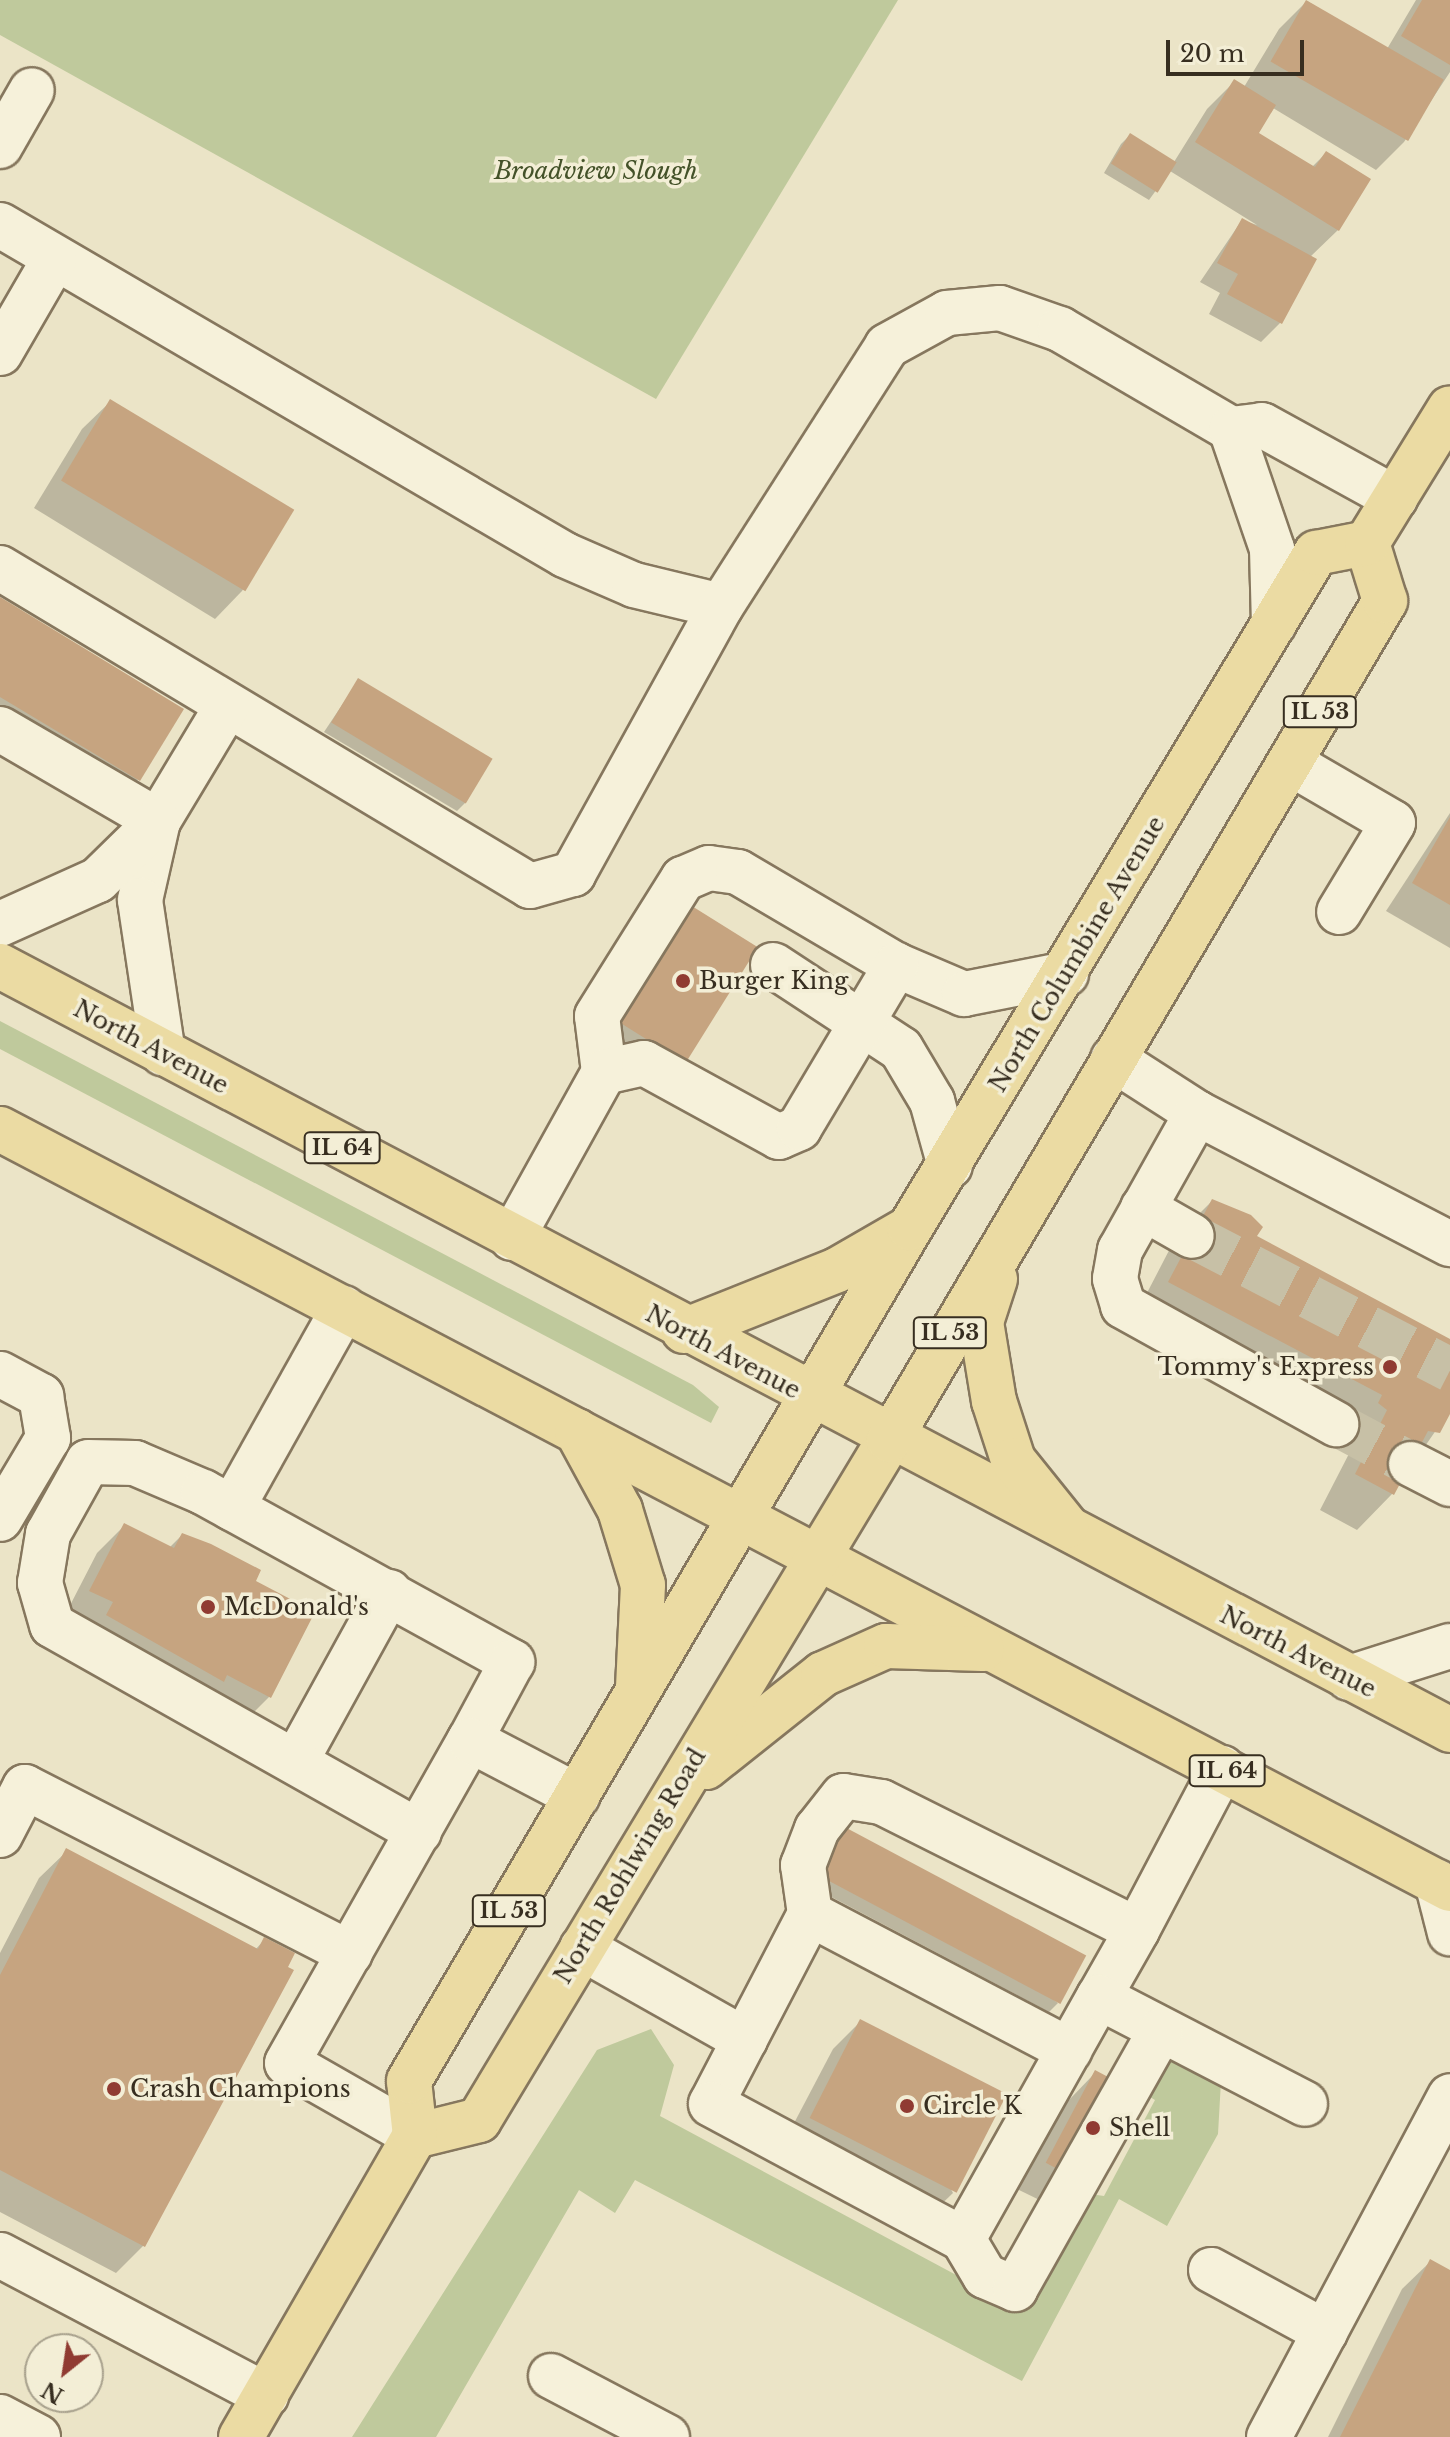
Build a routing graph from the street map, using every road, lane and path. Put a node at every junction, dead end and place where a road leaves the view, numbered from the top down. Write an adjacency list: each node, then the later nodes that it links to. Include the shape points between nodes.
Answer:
1 (32, 90): 2 (street)
2 (0, 146)
3 (0, 225): 4 (street)
4 (54, 260): 5 (street); 11 (street, via 565,555 634,585)
5 (0, 353)
6 (1449, 410): 8 (main road)
7 (1231, 429): 8 (street, via 1262,425); 11 (street, via 1060,329 1000,308 947,313 887,346); 12 (street, via 1272,549)
8 (1395, 498): 9 (main road)
9 (1367, 543): 12 (main road, North Columbine Avenue / IL 53, via 1316,553); 15 (main road, IL 53, via 1385,601)
10 (0, 568): 13 (street)
11 (721, 606): 13 (street, via 573,874 530,886)
12 (1274, 624): 22 (main road, North Columbine Avenue / IL 53)
13 (227, 706): 16 (street)
14 (0, 729): 16 (street)
15 (1290, 763): 17 (street, via 1393,823); 25 (main road, IL 53)
16 (158, 821): 18 (street, via 98,880); 24 (street, via 140,900)
17 (1339, 912)
18 (0, 924)
19 (773, 965): 23 (street)
20 (896, 965): 22 (street, via 964,994); 23 (street); 26 (street, via 738,872 709,868 683,879 597,1016)
21 (0, 966): 24 (main road, North Avenue / IL 64)
22 (1066, 974): 29 (main road, North Columbine Avenue / IL 53)
23 (863, 1018): 26 (street, via 799,1128 779,1137 644,1063); 29 (street, via 916,1073)
24 (163, 1053): 34 (main road, North Avenue / IL 64)
25 (1113, 1059): 27 (street); 31 (main road, IL 53)
26 (604, 1072): 34 (street)
27 (1197, 1113): 30 (street); 35 (street)
28 (0, 1129): 36 (main road, IL 64)
29 (950, 1166): 32 (main road, North Columbine Avenue / IL 53)
30 (1143, 1208): 33 (street); 40 (street, via 1120,1250 1115,1279 1123,1306)
31 (1012, 1227): 43 (main road, IL 53); 50 (main road, via 981,1322 994,1401 1013,1460)
32 (910, 1228): 37 (main road, via 837,1270); 39 (main road, North Columbine Avenue / IL 53)
33 (1192, 1236)
34 (512, 1238): 37 (main road, North Avenue / IL 64)
35 (1450, 1244)
36 (344, 1308): 41 (main road, IL 64); 47 (street)
37 (684, 1331): 39 (main road, North Avenue / IL 64)
38 (0, 1374): 42 (street, via 41,1396)
39 (812, 1399): 43 (main road, North Avenue / IL 64); 48 (main road, IL 53)
40 (1336, 1424)
41 (577, 1431): 48 (main road, IL 64); 56 (main road, via 620,1510 643,1585)
42 (48, 1438): 44 (street); 49 (street)
43 (889, 1440): 50 (main road, North Avenue / IL 64); 51 (main road, IL 53)
44 (88, 1462): 47 (street, via 135,1463); 59 (street, via 48,1534 40,1583 52,1625)
45 (1411, 1464): 46 (street)
46 (1450, 1484)
47 (232, 1508): 52 (street)
48 (742, 1517): 51 (main road, IL 64); 56 (main road, IL 53)
49 (0, 1519)
50 (1075, 1537): 55 (main road, North Avenue / IL 64)
51 (817, 1556): 54 (main road, IL 64); 62 (main road, North Rohlwing Road / IL 53)
52 (389, 1592): 58 (street, via 512,1662); 59 (street)
53 (1450, 1646): 55 (street)
54 (1004, 1653): 60 (main road, IL 64); 62 (main road, via 946,1643 886,1646 835,1669 758,1719)
55 (1349, 1678): 57 (main road, North Avenue / IL 64)
56 (638, 1693): 61 (main road, IL 53)
57 (1450, 1730)
58 (470, 1740): 61 (street); 63 (street)
59 (296, 1761): 63 (street)
60 (1222, 1768): 65 (main road, IL 64); 67 (street)
61 (577, 1796): 77 (main road, IL 53, via 409,2081)
62 (669, 1801): 69 (main road, North Rohlwing Road / IL 53)
63 (419, 1832): 70 (street)
64 (0, 1835): 70 (street, via 25,1787)
65 (1444, 1886): 68 (street)
66 (810, 1914): 67 (street, via 803,1865 817,1829 843,1796 881,1802); 73 (street); 74 (street)
67 (1137, 1930): 71 (street)
68 (1450, 1933)
69 (582, 1948): 73 (street); 77 (main road, North Rohlwing Road / IL 53, via 479,2120)
70 (350, 1953): 77 (street, via 287,2063)
71 (1099, 1997): 72 (street); 74 (street)
72 (1161, 2030): 76 (street); 78 (street, via 1015,2289 985,2276)
73 (745, 2040): 78 (street, via 711,2104)
74 (1069, 2050): 78 (street)
75 (1450, 2096): 81 (street)
76 (1305, 2104)
77 (415, 2136): 83 (main road)
78 (963, 2239)
79 (0, 2255): 83 (street)
80 (1211, 2270): 81 (street)
81 (1325, 2332): 88 (street)
82 (551, 2376): 87 (street)
83 (266, 2395): 86 (main road)
84 (0, 2417): 85 (street)
85 (38, 2437)
86 (241, 2437)
87 (667, 2437)
88 (1269, 2437)

